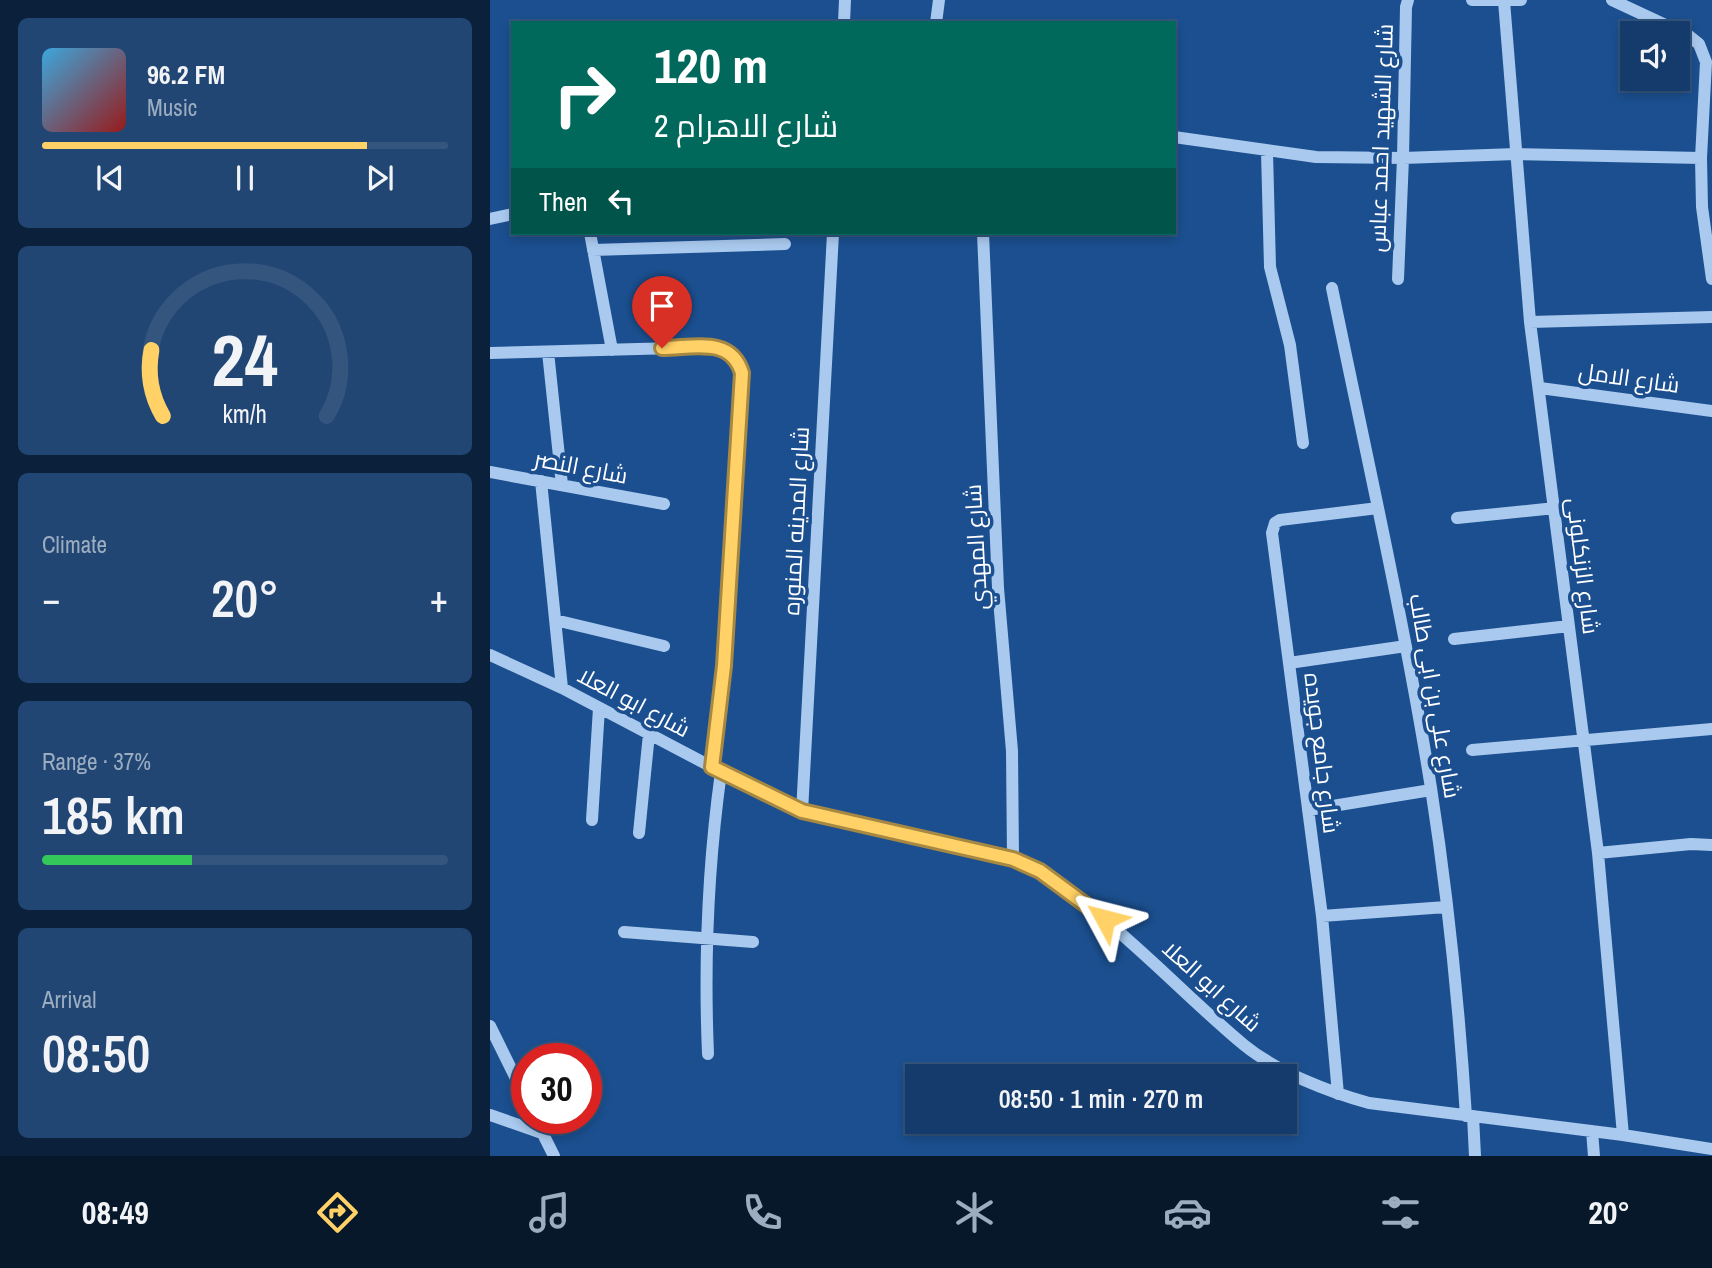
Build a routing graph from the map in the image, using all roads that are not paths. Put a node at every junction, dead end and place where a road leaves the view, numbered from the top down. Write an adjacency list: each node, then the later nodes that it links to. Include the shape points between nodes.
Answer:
1 (845, 0): 8 (street)
2 (939, 0): 9 (street)
3 (1409, 0): 13 (street, شارع الشهيد احمد عباس)
4 (1472, 0): 7 (street)
5 (1521, 0): 7 (street)
6 (1612, 0): 14 (street, via 1689,36 1703,51)
7 (1504, 1): 12 (street, شارع الزنكلونى)
8 (844, 21)
9 (936, 21)
10 (1176, 137): 11 (street)
11 (1267, 152): 13 (street); 32 (street, via 1270,267 1290,345)
12 (1516, 154): 13 (street); 14 (street); 26 (street, شارع الزنكلونى)
13 (1403, 158): 22 (street, شارع الشهيد احمد عباس)
14 (1700, 158): 23 (street)
15 (511, 214): 16 (street)
16 (490, 219)
17 (590, 235): 21 (street)
18 (833, 235): 56 (street, شارع المدينه المنوره)
19 (982, 235): 61 (street, شارع المهدي, via 998,587 1012,751)
20 (786, 244): 21 (street)
21 (593, 250): 27 (street)
22 (1398, 279)
23 (1712, 279)
24 (1332, 288): 37 (street, شارع على بن ابى طالب)
25 (1712, 317): 26 (street)
26 (1530, 322): 30 (street, شارع الزنكلونى)
27 (612, 350): 28 (street); 53 (street, via 722,348 731,353 742,373)
28 (548, 352): 29 (street); 35 (street)
29 (490, 353)
30 (1540, 388): 31 (street, شارع الامل); 38 (street, شارع الزنكلونى)
31 (1712, 411)
32 (1303, 443)
33 (490, 472): 34 (street, شارع النصر)
34 (541, 481): 35 (street, شارع النصر); 40 (street)
35 (562, 485): 36 (street, شارع النصر)
36 (664, 504)
37 (1378, 508): 44 (street, شارع على بن ابى طالب); 46 (street, شارع جامع جويده, via 1280,520 1272,528)
38 (1555, 508): 39 (street); 41 (street, شارع الزنكلونى)
39 (1457, 518)
40 (555, 620): 43 (street); 47 (street)
41 (1569, 626): 42 (street); 51 (street, شارع الزنكلونى)
42 (1454, 639)
43 (664, 646)
44 (1406, 646): 46 (street); 54 (street, شارع على بن ابى طالب)
45 (491, 653): 47 (street, شارع ابو العلا)
46 (1289, 663): 55 (street, شارع جامع جويده)
47 (562, 688): 48 (street, شارع ابو العلا)
48 (599, 708): 50 (street, شارع ابو العلا); 57 (street)
49 (1712, 729): 51 (street)
50 (649, 734): 53 (street, شارع ابو العلا); 58 (street)
51 (1584, 741): 52 (street); 60 (street, شارع الزنكلونى)
52 (1472, 750)
53 (716, 770): 56 (street, شارع ابو العلا); 65 (street)
54 (1431, 790): 55 (street); 62 (street, شارع على بن ابى طالب)
55 (1308, 810): 63 (street, شارع جامع جويده)
56 (802, 811): 61 (street, شارع ابو العلا)
57 (592, 820)
58 (639, 833)
59 (1712, 845): 60 (street)
60 (1598, 853): 76 (street, شارع الزنكلونى)
61 (1013, 859): 70 (street, شارع ابو العلا, via 1040,871 1105,919 1246,1046 1272,1064)
62 (1446, 907): 63 (street); 72 (street, شارع على بن ابى طالب)
63 (1322, 916): 70 (street, شارع جامع جويده)
64 (624, 932): 65 (street)
65 (705, 939): 66 (street); 68 (street)
66 (752, 942)
67 (490, 1026): 69 (street)
68 (708, 1054)
69 (511, 1069)
70 (1338, 1094): 72 (street, شارع ابو العلا, via 1369,1103)
71 (490, 1115): 73 (street)
72 (1470, 1116): 74 (street, شارع ابو العلا); 79 (street, شارع على بن ابى طالب)
73 (511, 1122)
74 (1592, 1131): 76 (street, شارع ابو العلا); 80 (street)
75 (543, 1134): 78 (street)
76 (1623, 1135): 77 (street, شارع ابو العلا)
77 (1710, 1151)
78 (554, 1156)
79 (1475, 1156)
80 (1594, 1156)

